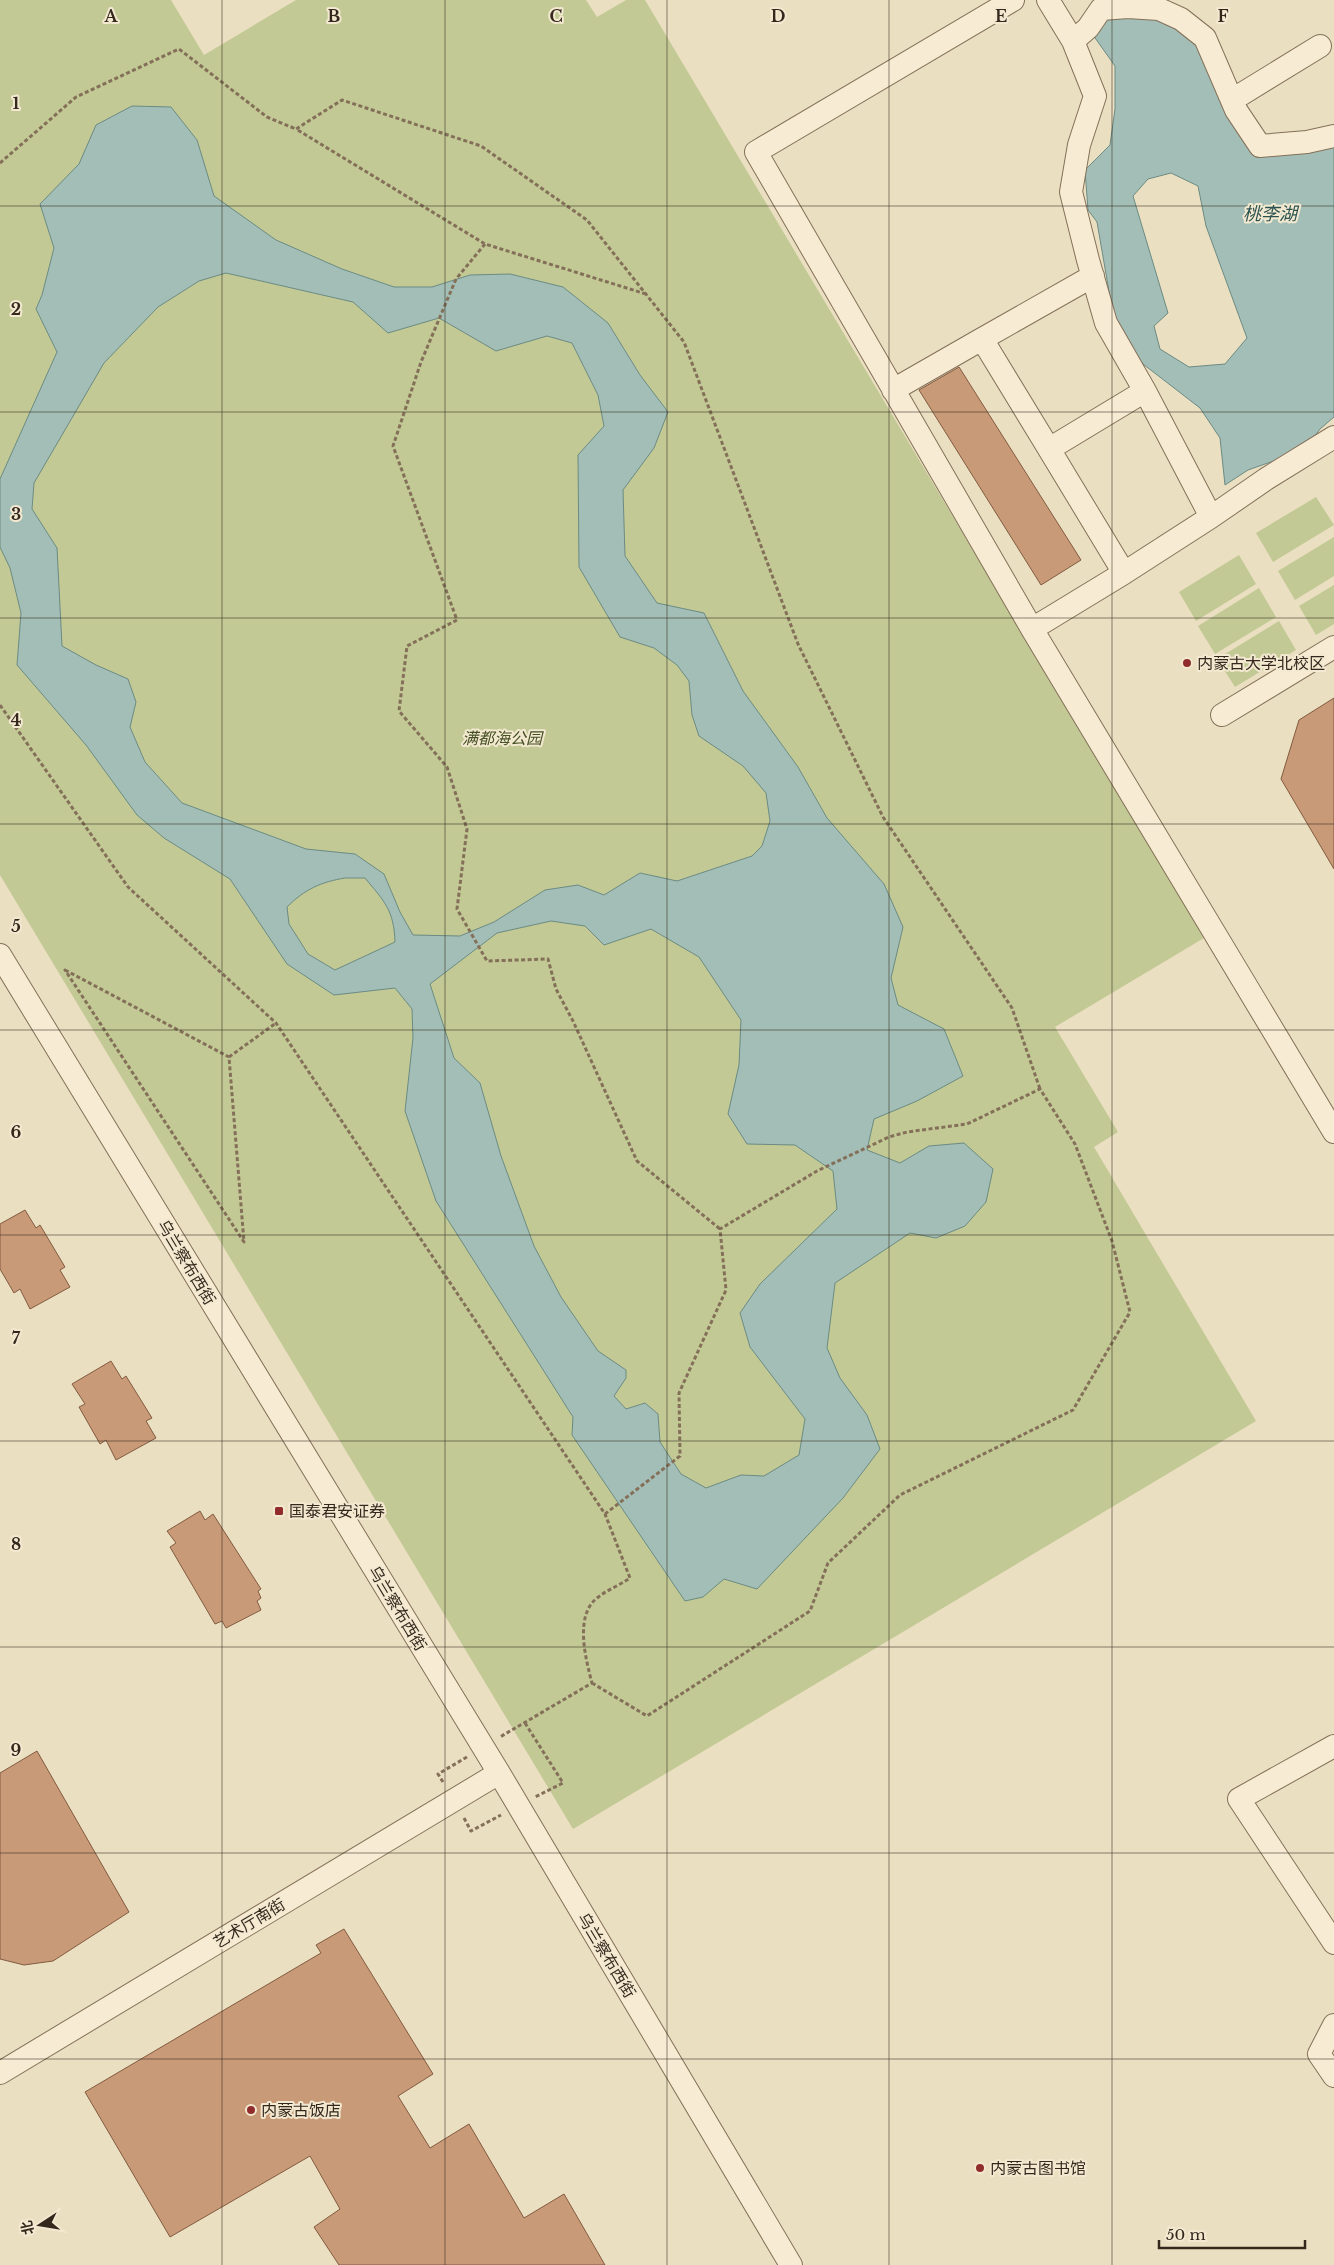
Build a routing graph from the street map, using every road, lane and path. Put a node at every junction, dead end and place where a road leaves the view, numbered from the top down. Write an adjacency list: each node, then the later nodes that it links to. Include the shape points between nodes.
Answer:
1 (1013, 0): 14 (street, via 756,152)
2 (1048, 0): 4 (street)
3 (1156, 4): 4 (street, via 1100,9 1088,28); 6 (street, via 1205,38)
4 (1073, 41): 11 (street, via 1095,96 1079,145 1071,192)
5 (1320, 46): 6 (street)
6 (1232, 100): 8 (street, via 1260,146)
7 (296, 129): 9 (path, via 267,118 179,49 76,97); 10 (path); 12 (path, via 342,100 481,146 587,220)
8 (1334, 136)
9 (0, 164)
10 (485, 244): 12 (path); 29 (path, via 456,279 421,362 393,446 457,620 407,646 400,711 447,767 467,829 456,909 487,961 548,959 556,989 638,1161)
11 (1092, 276): 13 (street); 15 (street, via 1106,323)
12 (646, 294): 27 (path, via 684,342 798,644 883,818 1012,1008)
13 (982, 339): 14 (street); 17 (street)
14 (893, 390): 20 (street)
15 (1146, 391): 17 (street); 18 (street)
16 (1334, 437): 18 (street)
17 (1049, 449): 19 (street)
18 (1211, 517): 19 (street)
19 (1124, 573): 20 (street)
20 (1032, 629): 28 (street)
21 (1334, 646): 23 (street)
22 (0, 706): 25 (path, via 128,887)
23 (1222, 715)
24 (0, 955): 34 (street, 乌兰察布西街)
25 (276, 1023): 26 (path); 30 (path)
26 (229, 1057): 26 (path, via 244,1242 65,970 74,974)
27 (1040, 1090): 29 (path, via 967,1124 889,1137 817,1170); 31 (path, via 1075,1144 1112,1241 1130,1312 1073,1410 900,1495 828,1563 810,1611 647,1716)
28 (1334, 1132)
29 (720, 1229): 30 (path, via 726,1290 679,1393 680,1456)
30 (604, 1514): 31 (path, via 630,1578 595,1599 584,1620 585,1653)
31 (592, 1683): 32 (path)
32 (525, 1722)
33 (1334, 1746): 35 (street, via 1239,1799)
34 (499, 1773): 37 (street, 艺术厅南街); 39 (street, 乌兰察布西街)
35 (1334, 1943)
36 (1334, 2025): 38 (street, via 1319,2054)
37 (0, 2074)
38 (1334, 2076)
39 (791, 2265)

